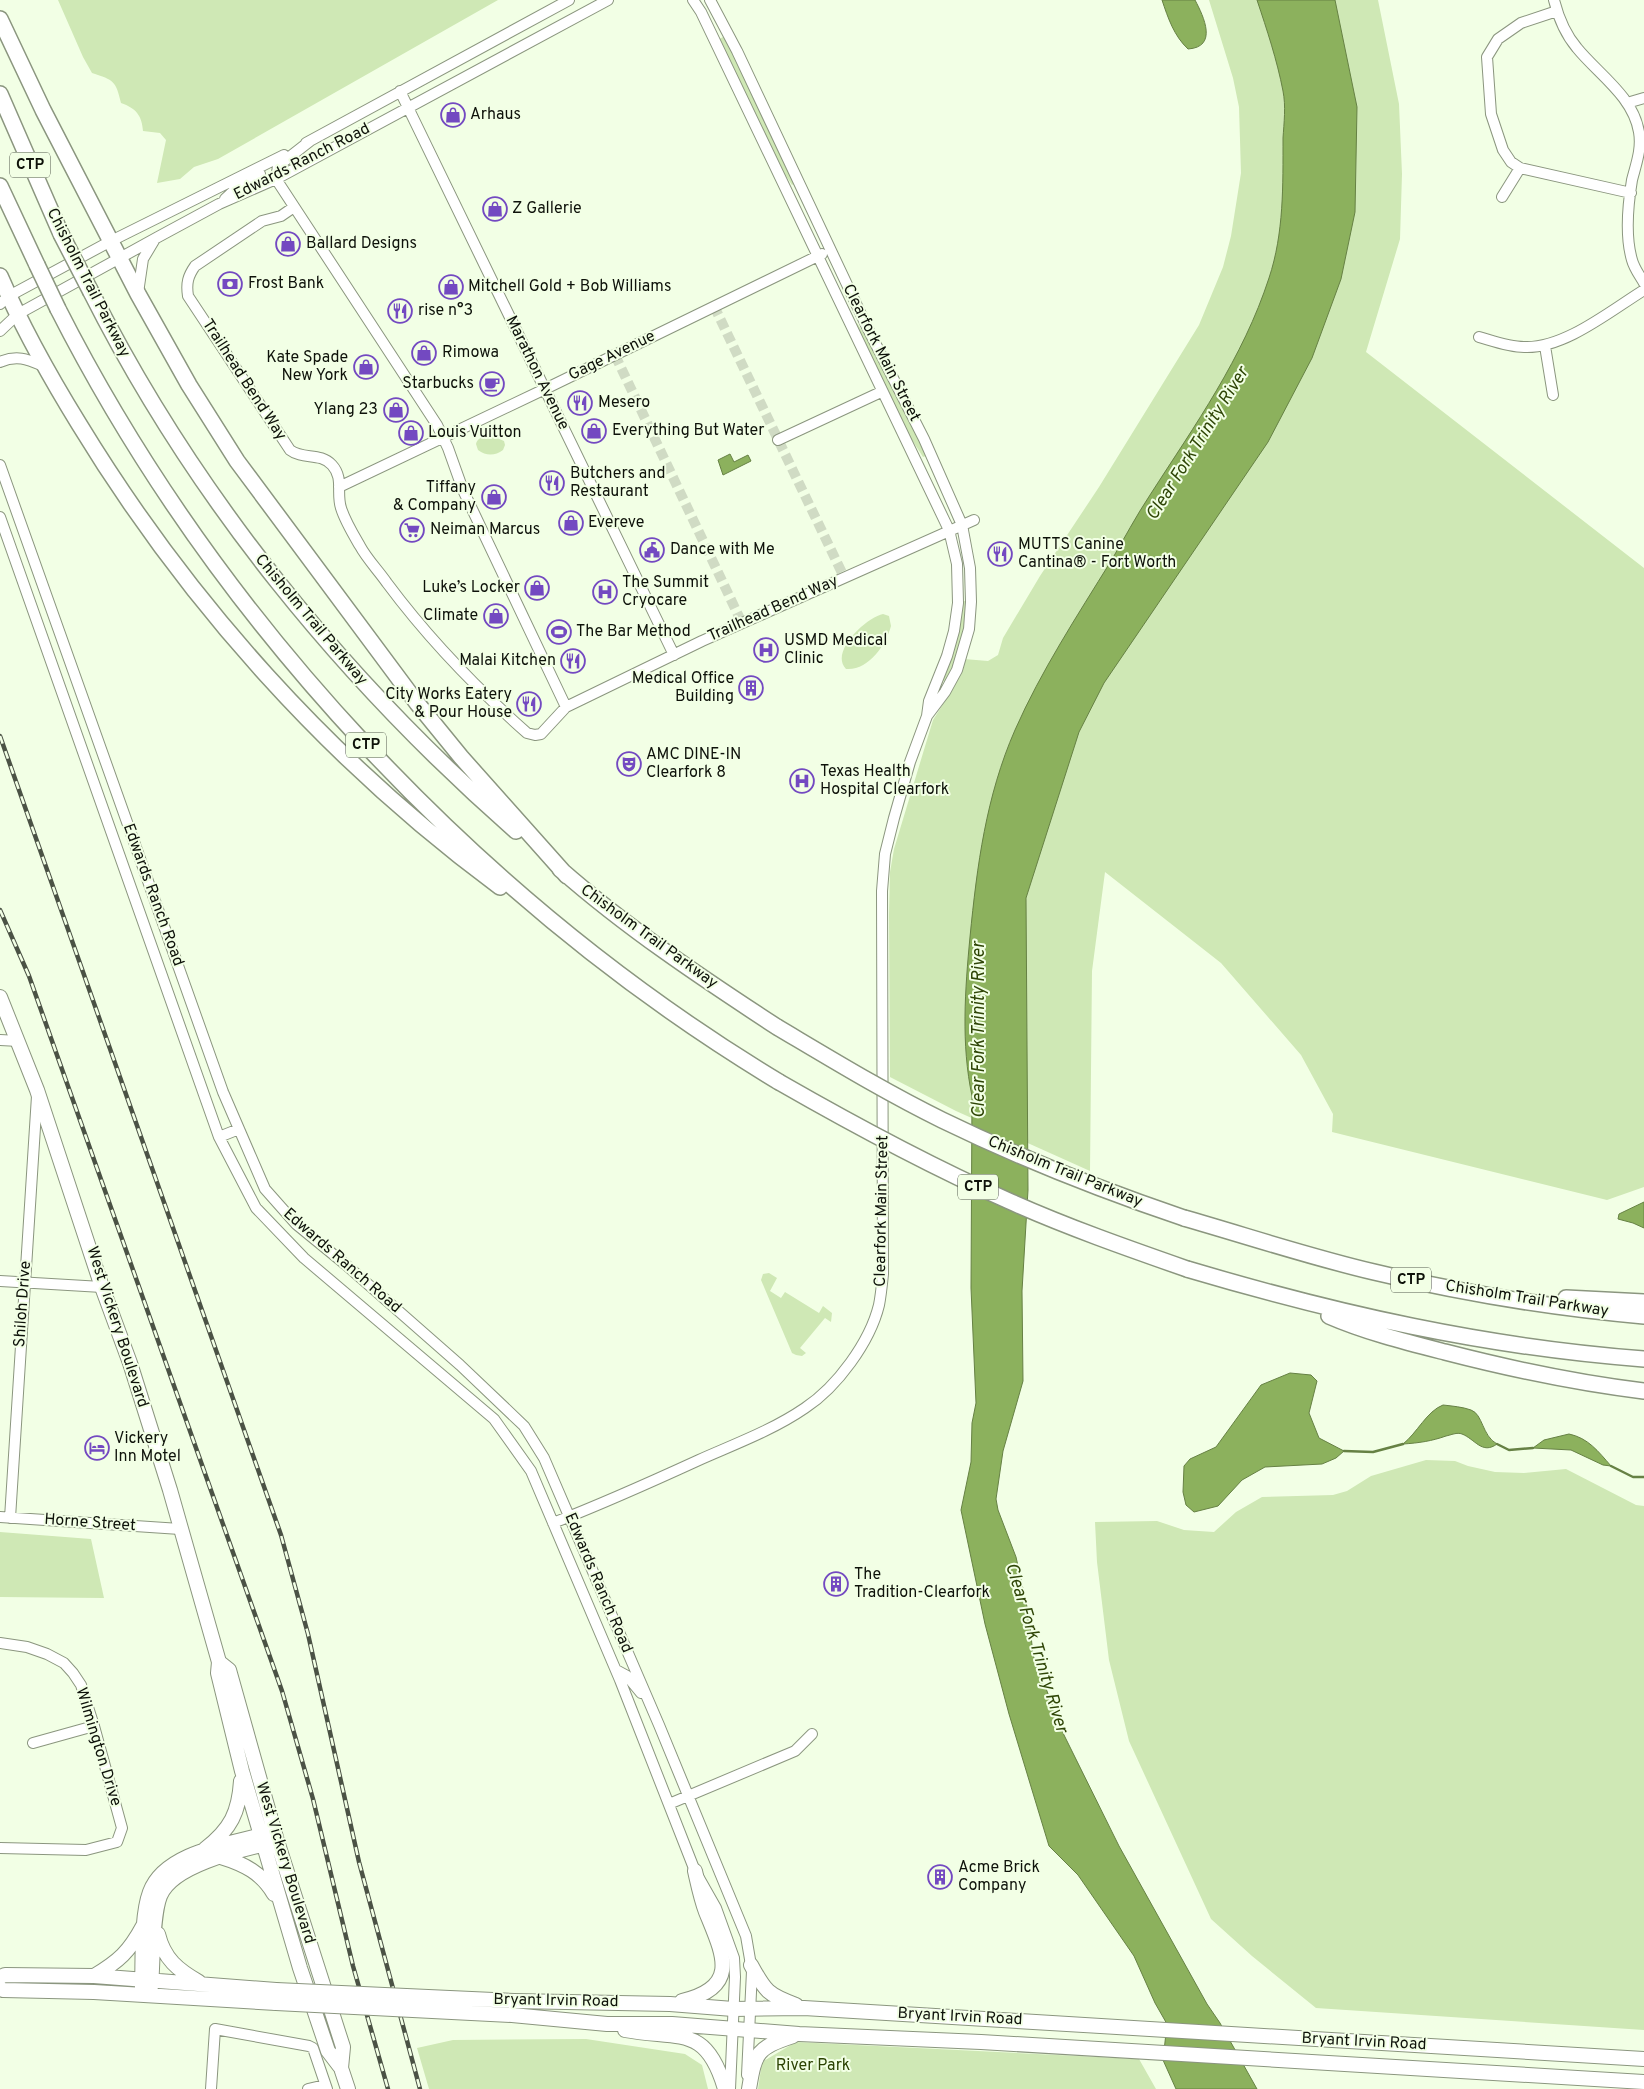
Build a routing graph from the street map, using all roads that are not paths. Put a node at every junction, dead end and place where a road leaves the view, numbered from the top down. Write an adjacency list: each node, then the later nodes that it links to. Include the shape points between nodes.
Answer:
1 (569, 0): 8 (street, Edwards Ranch Road)
2 (608, 0): 12 (street, Edwards Ranch Road)
3 (692, 0): 25 (street, Clearfork Main Street, via 701,12)
4 (710, 0): 24 (street, Clearfork Main Street, via 732,40)
5 (1554, 0): 6 (street)
6 (1558, 11): 11 (street, via 1576,47); 15 (street, via 1520,23 1498,39 1487,57 1492,114 1503,150)
7 (0, 18): 23 (highway, via 43,110)
8 (400, 91): 12 (street, Marathon Avenue); 13 (street, Edwards Ranch Road)
9 (0, 94): 52 (highway, Chisholm Trail Parkway / CTP, bridge, via 61,234 109,329 239,532 330,646 415,736 478,798)
10 (1644, 98): 11 (street)
11 (1628, 103): 18 (street, via 1639,132 1640,150)
12 (408, 106): 16 (street, Edwards Ranch Road); 38 (street, Marathon Avenue)
13 (310, 141): 14 (street, Edwards Ranch Road); 16 (street, via 278,166)
14 (262, 167): 20 (street, via 259,175 239,186); 23 (street, Edwards Ranch Road)
15 (1520, 168): 18 (street); 19 (street)
16 (276, 179): 20 (street, Edwards Ranch Road); 21 (street)
17 (0, 186): 53 (highway, CTP, bridge, via 58,309 93,374 163,490 227,579 292,661 357,735 445,825)
18 (1631, 194): 28 (street, via 1629,243 1632,260)
19 (1502, 197)
20 (219, 204): 22 (street, Edwards Ranch Road)
21 (294, 207): 41 (street); 44 (street, Trailhead Bend Way, via 281,216 262,221 195,266 189,276 188,296 290,450 299,456 317,456 327,460 338,474)
22 (158, 237): 26 (street, Edwards Ranch Road); 30 (street, via 143,260)
23 (112, 241): 26 (highway); 31 (street, Edwards Ranch Road)
24 (830, 250): 25 (street, Gage Avenue); 47 (street, Clearfork Main Street, via 924,439)
25 (818, 256): 38 (street, Gage Avenue); 39 (street, Clearfork Main Street)
26 (120, 258): 30 (highway); 32 (street, Edwards Ranch Road)
27 (0, 276): 31 (highway)
28 (1644, 283)
29 (1644, 290): 35 (street, via 1569,337)
30 (138, 294): 52 (highway, via 194,393 250,480 428,717)
31 (4, 300): 32 (highway)
32 (18, 314): 33 (street, Edwards Ranch Road); 37 (highway)
33 (0, 331)
34 (1479, 337): 35 (street, via 1523,347)
35 (1545, 346): 40 (street)
36 (0, 362): 37 (street, via 24,358)
37 (46, 367): 53 (highway, via 103,462 151,532 205,604 293,705 456,854)
38 (545, 389): 41 (street, Gage Avenue); 49 (street, Marathon Avenue)
39 (881, 392): 42 (street); 48 (street, Clearfork Main Street)
40 (1553, 395)
41 (443, 437): 44 (street, Gage Avenue); 50 (street, via 463,490)
42 (778, 440)
43 (0, 465): 58 (street, Edwards Ranch Road, via 220,1084)
44 (339, 487): 50 (street, Trailhead Bend Way, via 341,508 361,548 405,607 483,693 527,733 535,735 546,731)
45 (0, 517): 59 (street, Edwards Ranch Road)
46 (974, 520): 47 (street, Trailhead Bend Way)
47 (962, 525): 48 (street, Trailhead Bend Way); 51 (street, Clearfork Main Street, via 970,568 968,629 957,670)
48 (949, 530): 49 (street, Trailhead Bend Way); 51 (street, Clearfork Main Street, via 957,564 958,604 954,631 928,701)
49 (674, 654): 50 (street, Trailhead Bend Way)
50 (566, 707)
51 (927, 716): 71 (street, Clearfork Main Street, via 910,762 885,854 882,891 883,1274 870,1328 857,1353 833,1383 806,1408 778,1425)
52 (567, 876): 63 (highway, Chisholm Trail Parkway / CTP, bridge, via 681,963 777,1027 873,1083 984,1140 1081,1181 1184,1218 1374,1272)
53 (609, 968): 64 (highway, CTP, bridge, via 682,1021 779,1082 910,1154 1076,1229 1187,1269)
54 (0, 997): 56 (main road, West Vickery Boulevard)
55 (0, 1040): 56 (street)
56 (18, 1041): 57 (main road, West Vickery Boulevard)
57 (38, 1090): 61 (street, Shiloh Drive); 62 (main road, West Vickery Boulevard)
58 (239, 1129): 59 (street); 68 (street, Edwards Ranch Road, via 265,1189 296,1224)
59 (219, 1137): 70 (street, Edwards Ranch Road, via 256,1208 304,1258)
60 (0, 1280): 61 (street)
61 (24, 1283): 62 (street); 72 (street, Shiloh Drive)
62 (102, 1287): 74 (main road, West Vickery Boulevard, via 130,1363)
63 (1489, 1296): 65 (highway); 66 (highway, Chisholm Trail Parkway / CTP)
64 (1281, 1297): 67 (highway, CTP, via 1466,1337); 69 (highway, via 1347,1324 1420,1346 1542,1375)
65 (1644, 1302)
66 (1644, 1316)
67 (1644, 1359)
68 (475, 1378): 70 (street); 71 (street, Edwards Ranch Road, via 524,1426 544,1458)
69 (1644, 1391)
70 (463, 1393): 73 (street, Edwards Ranch Road, via 494,1419 531,1471)
71 (569, 1517): 73 (street, Clearfork Main Street); 78 (street, Edwards Ranch Road)
72 (5, 1518): 74 (street, Horne Street)
73 (552, 1523): 77 (street, Edwards Ranch Road)
74 (180, 1529): 76 (main road, West Vickery Boulevard)
75 (0, 1643): 79 (street, Wilmington Drive, via 27,1647 64,1663 81,1685)
76 (219, 1662): 82 (main road, West Vickery Boulevard, via 218,1673); 85 (main road, West Vickery Boulevard, via 229,1670)
77 (616, 1670): 78 (street, via 627,1676); 84 (street, Edwards Ranch Road)
78 (653, 1710): 83 (street, Edwards Ranch Road)
79 (94, 1726): 81 (street); 87 (street, Wilmington Drive, via 122,1828 117,1842 86,1850)
80 (812, 1734): 83 (street, via 795,1751)
81 (33, 1743)
82 (242, 1771): 86 (main road, West Vickery Boulevard); 88 (main road, via 240,1801 234,1817 225,1832)
83 (689, 1796): 84 (street); 93 (street, Edwards Ranch Road, via 746,1936)
84 (669, 1804): 90 (street, Edwards Ranch Road)
85 (276, 1836): 86 (main road); 110 (main road, West Vickery Boulevard, via 343,2047)
86 (262, 1840): 88 (main road); 89 (main road); 92 (main road, West Vickery Boulevard)
87 (0, 1848)
88 (200, 1852): 91 (main road, via 182,1859 156,1880 150,1892)
89 (221, 1857): 91 (main road, via 187,1869 170,1880 160,1896); 92 (main road, via 247,1866 260,1875 278,1902)
90 (695, 1871): 101 (main road, via 705,1909 722,1951 722,1973 716,1984 698,1998); 103 (street, Edwards Ranch Road, via 716,1908 734,1958)
91 (150, 1925): 94 (main road, via 122,1957); 96 (main road); 97 (main road, via 166,1957)
92 (293, 1940): 110 (main road, West Vickery Boulevard, via 328,2051)
93 (751, 1965): 102 (main road, via 763,1987 779,1999); 104 (street, Edwards Ranch Road)
94 (94, 1976): 95 (main road); 96 (main road)
95 (0, 1977)
96 (147, 1979): 97 (main road); 99 (main road)
97 (202, 1983): 100 (main road)
98 (0, 1988): 99 (main road)
99 (146, 1995): 100 (main road)
100 (276, 1996): 101 (main road, Bryant Irvin Road, bridge); 105 (main road, Bryant Irvin Road, bridge)
101 (670, 2004): 103 (main road, Bryant Irvin Road)
102 (804, 2008): 104 (main road, Bryant Irvin Road); 109 (main road, Bryant Irvin Road)
103 (733, 2009): 104 (main road, Bryant Irvin Road); 106 (street, Edwards Ranch Road)
104 (751, 2010): 107 (street, Edwards Ranch Road)
105 (607, 2024): 106 (main road, Bryant Irvin Road); 116 (main road, via 696,2041 717,2064)
106 (733, 2028): 107 (main road, Bryant Irvin Road); 117 (street, Edwards Ranch Road)
107 (750, 2030): 108 (main road, Bryant Irvin Road); 118 (street, Edwards Ranch Road)
108 (799, 2034): 111 (main road, Bryant Irvin Road); 118 (main road, via 770,2044 760,2052 753,2062)
109 (1644, 2058)
110 (341, 2068): 115 (main road, West Vickery Boulevard)
111 (1644, 2082)
112 (326, 2087): 113 (street, via 309,2046 215,2029); 114 (street)
113 (211, 2089)
114 (308, 2089)
115 (348, 2089)
116 (725, 2089)
117 (730, 2089)
118 (747, 2089)

